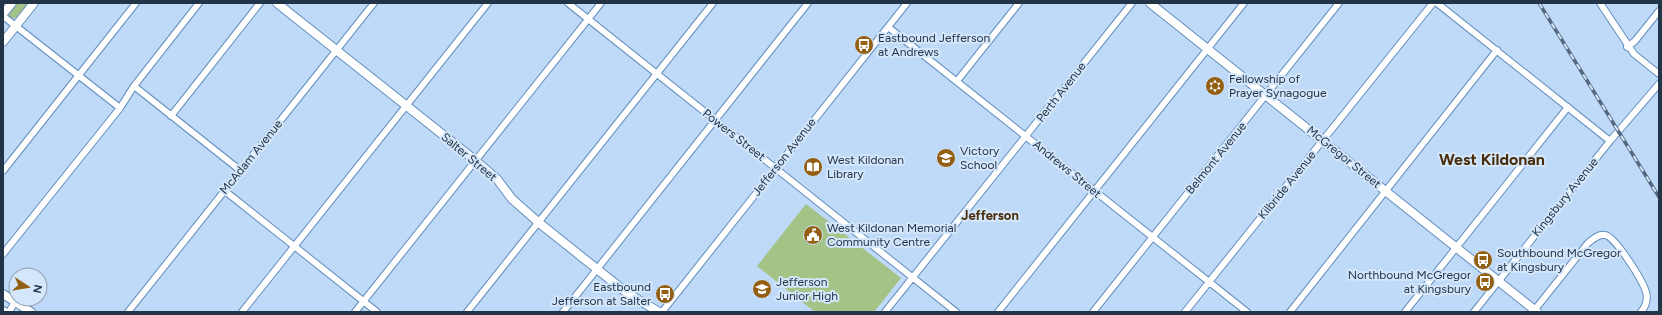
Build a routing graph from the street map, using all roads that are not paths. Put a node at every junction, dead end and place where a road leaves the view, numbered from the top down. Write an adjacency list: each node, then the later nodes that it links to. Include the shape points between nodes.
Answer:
1 (12, 3): 23 (main road)
2 (34, 3): 25 (main road)
3 (136, 3): 34 (street)
4 (199, 3): 37 (street)
5 (260, 3): 42 (street)
6 (277, 3): 31 (main road, Salter Street)
7 (374, 3): 31 (street, McAdam Avenue)
8 (488, 3): 39 (street)
9 (568, 3): 24 (street, Powers Street)
10 (601, 3): 24 (street)
11 (713, 3): 32 (street)
12 (808, 3): 43 (street)
13 (907, 3): 26 (street, Jefferson Avenue)
14 (1019, 3): 35 (street)
15 (1132, 3): 44 (street, Perth Avenue)
16 (1150, 3): 29 (main road, McGregor Street)
17 (1244, 3): 29 (street)
18 (1339, 3): 38 (street, Belmont Avenue)
19 (1433, 3): 45 (street, Kilbride Avenue)
20 (1436, 3): 30 (street)
21 (1600, 3): 28 (street)
22 (1659, 11): 28 (street)
23 (3, 15): 25 (street)
24 (588, 19): 32 (street, Powers Street); 47 (street)
25 (16, 26): 27 (main road); 34 (street)
26 (888, 27): 35 (street, Andrews Street); 48 (street, Jefferson Avenue)
27 (3, 42)
28 (1627, 47): 33 (street)
29 (1207, 48): 38 (main road, McGregor Street); 52 (street)
30 (1497, 50): 40 (street); 53 (street)
31 (336, 51): 39 (main road, Salter Street); 50 (street, McAdam Avenue)
32 (656, 74): 43 (street, Powers Street); 54 (street)
33 (1659, 74)
34 (78, 77): 41 (street); 49 (street)
35 (957, 81): 44 (street, Andrews Street)
36 (1659, 84): 46 (street, Kingsbury Avenue)
37 (134, 86): 41 (street); 42 (street)
38 (1266, 95): 45 (main road, McGregor Street); 55 (street, Belmont Avenue)
39 (407, 106): 47 (main road, Salter Street); 56 (street)
40 (1568, 107): 46 (street); 57 (street)
41 (120, 108): 58 (street)
42 (171, 116): 50 (street)
43 (715, 120): 48 (street, Powers Street); 59 (street)
44 (1026, 136): 52 (street, Andrews Street); 60 (street, Perth Avenue)
45 (1322, 141): 53 (main road, McGregor Street); 62 (street, Kilbride Avenue)
46 (1610, 141): 61 (street, Kingsbury Avenue)
47 (476, 160): 54 (main road, Salter Street, via 497,179 518,206); 63 (street)
48 (775, 168): 60 (street, Powers Street); 74 (street, Jefferson Avenue)
49 (3, 170)
50 (241, 171): 51 (street, McAdam Avenue)
51 (225, 191): 56 (street); 67 (street, McAdam Avenue)
52 (1094, 191): 55 (street, Andrews Street); 77 (street)
53 (1386, 191): 57 (main road, McGregor Street); 81 (street)
54 (538, 222): 59 (main road, Salter Street); 71 (street)
55 (1153, 237): 62 (street, Andrews Street); 78 (street, Belmont Avenue)
56 (295, 246): 63 (street); 68 (street)
57 (1457, 248): 61 (main road, McGregor Street); 82 (street)
58 (3, 254)
59 (597, 269): 72 (street); 73 (main road, Salter Street, via 627,293)
60 (913, 278): 75 (street, Perth Avenue); 76 (street, Powers Street)
61 (1498, 281): 65 (main road, McGregor Street); 83 (street, Kingsbury Avenue)
62 (1209, 282): 79 (street, Kilbride Avenue); 80 (street, Andrews Street)
63 (364, 301): 69 (street); 70 (street)
64 (22, 310): 66 (main road)
65 (1535, 311): 84 (street, via 1588,243 1598,235 1605,234 1618,244 1646,290 1647,300)
66 (31, 312)
67 (128, 312)
68 (242, 312)
69 (355, 312)
70 (377, 312)
71 (467, 312)
72 (563, 312)
73 (659, 312)
74 (662, 312)
75 (885, 312)
76 (956, 312)
77 (998, 312)
78 (1092, 312)
79 (1185, 312)
80 (1247, 312)
81 (1290, 312)
82 (1405, 312)
83 (1474, 312)
84 (1641, 312)

